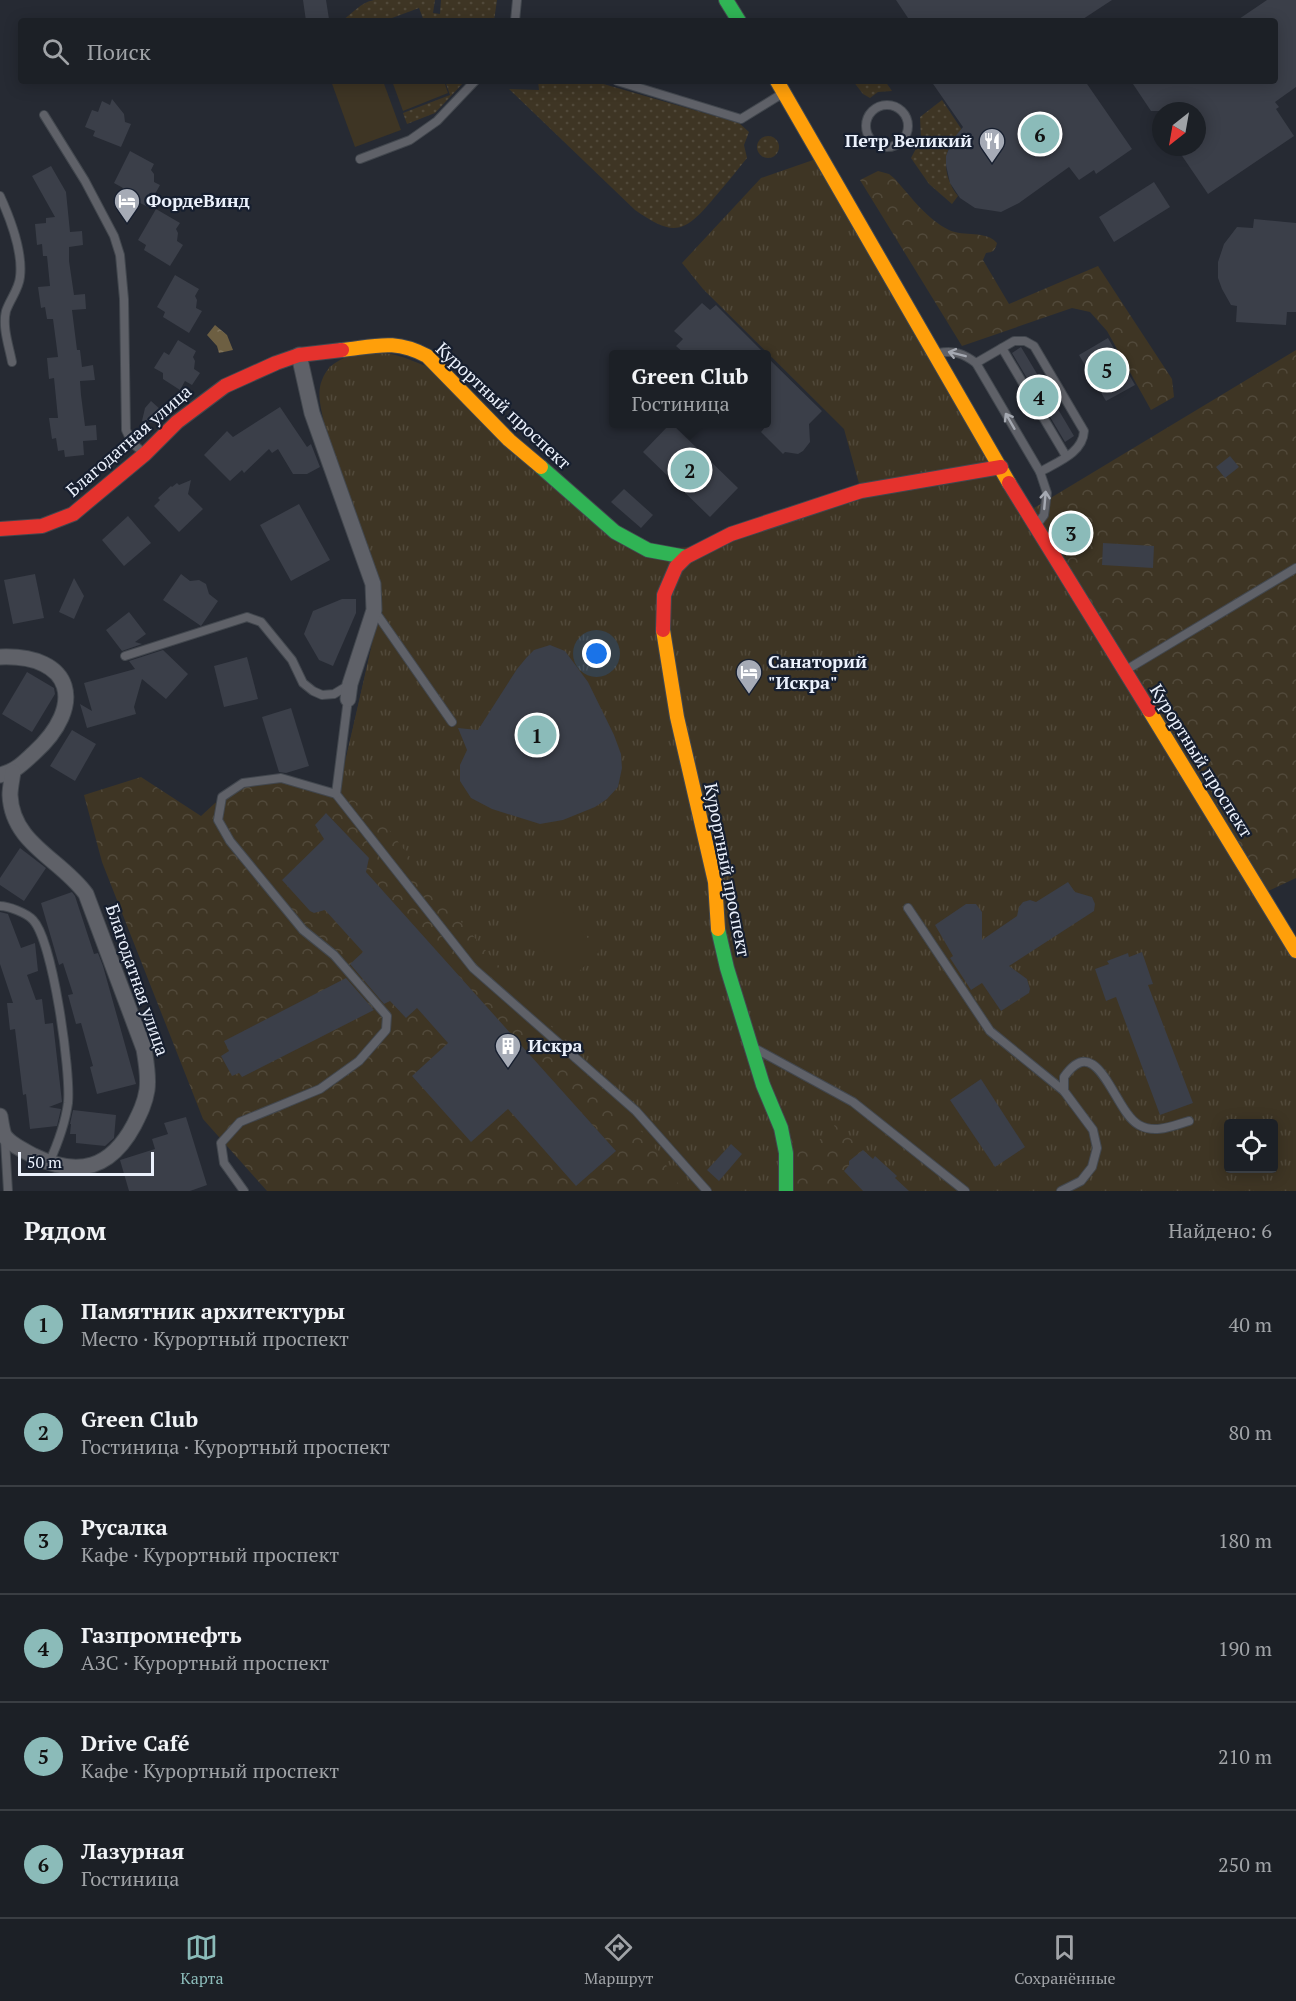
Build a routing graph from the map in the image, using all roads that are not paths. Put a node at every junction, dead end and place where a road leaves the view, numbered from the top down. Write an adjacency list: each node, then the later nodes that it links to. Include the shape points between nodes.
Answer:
1 (517, 0): 3 (lane)
2 (726, 0): 4 (street)
3 (515, 18)
4 (737, 18)
5 (472, 84): 10 (lane, via 437,122 410,140)
6 (627, 84): 7 (lane, via 741,120)
7 (781, 87): 13 (street, Курортный проспект)
8 (44, 115): 18 (lane, via 85,181 120,255 126,430 132,443)
9 (908, 126): 9 (lane, via 898,109 885,105 873,111 867,130 873,142 892,146 904,139)
10 (360, 159)
11 (0, 196): 15 (lane, via 13,224 21,273 6,312)
12 (1002, 348): 17 (lane); 19 (lane); 19 (lane, via 1014,341 1034,346 1084,431 1084,440 1077,450)
13 (936, 353): 17 (lane, one-way to 13, via 964,354); 20 (street, Курортный проспект)
14 (299, 355): 16 (street, Курортный проспект); 24 (street, Курортный проспект, via 396,344 412,348 443,370 509,440 615,531 648,550); 26 (street, via 312,413 373,584)
15 (12, 362)
16 (276, 363): 18 (street, Благодатная улица, via 225,386 177,422)
17 (976, 363): 21 (lane, one-way to 17)
18 (145, 454): 23 (street, Благодатная улица, via 73,514 42,526)
19 (1066, 456): 21 (lane)
20 (1001, 467): 22 (street, Курортный проспект); 24 (street, Курортный проспект, via 861,491 731,534)
21 (1040, 472): 22 (lane, one-way to 21, via 1044,515 1047,493)
22 (1035, 527): 29 (street, Курортный проспект)
23 (0, 529)
24 (687, 557): 37 (street, Курортный проспект, via 676,567 663,595 662,626 677,717 715,882 718,930)
25 (1296, 568): 29 (lane)
26 (374, 610): 30 (street); 31 (lane)
27 (125, 656): 30 (lane, via 247,617 261,622 292,660 303,683 313,691 322,695)
28 (0, 657): 32 (street, Благодатная улица, via 19,656 44,662 63,681 67,702 61,720 44,744)
29 (1125, 671): 36 (street, Курортный проспект)
30 (349, 692): 33 (lane)
31 (452, 722)
32 (7, 774): 42 (street, Благодатная улица, via 18,824 31,843 77,881 86,894 144,1049 148,1071 143,1107 114,1154 98,1164 74,1167)
33 (336, 794): 44 (lane, via 281,778 243,783 222,797 218,820 230,841 303,930 334,955 387,1017 386,1030 359,1061 320,1089 240,1122 221,1143 224,1163); 45 (lane, via 473,968 636,1111)
34 (0, 906): 42 (lane, via 8,906 33,920 49,955 66,1056 68,1100 63,1131)
35 (908, 908): 38 (lane, via 990,1031)
36 (1296, 951)
37 (752, 1047): 46 (street, Курортный проспект, via 781,1128); 47 (lane, via 853,1102)
38 (1064, 1090): 40 (lane, via 1064,1077 1069,1069 1087,1062 1100,1068 1128,1117 1140,1126 1156,1130); 48 (lane, via 1093,1130 1097,1148 1092,1167 1081,1181)
39 (0, 1116): 41 (street)
40 (1189, 1121)
41 (4, 1135): 42 (street, Благодатная улица); 43 (lane)
42 (49, 1163)
43 (8, 1191)
44 (244, 1191)
45 (707, 1191)
46 (786, 1191)
47 (965, 1191)
48 (1061, 1191)

